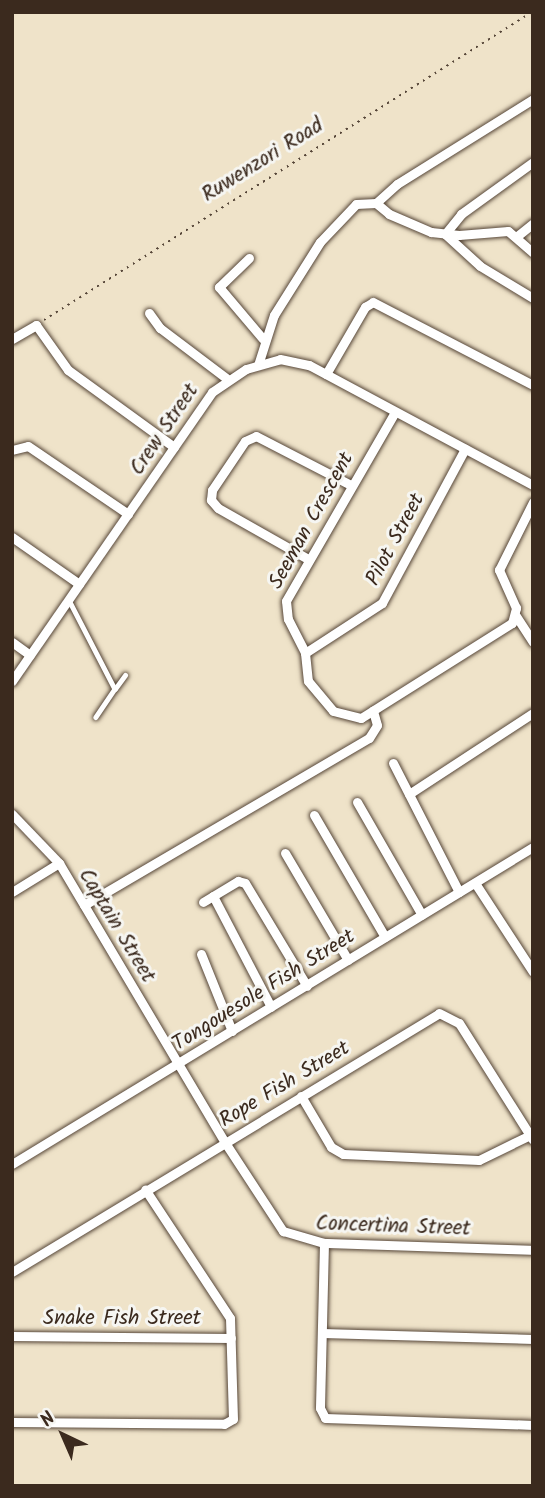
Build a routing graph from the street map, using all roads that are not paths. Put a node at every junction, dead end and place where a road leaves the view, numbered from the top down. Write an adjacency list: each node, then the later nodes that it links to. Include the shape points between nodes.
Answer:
1 (533, 99): 3 (street, via 397,184)
2 (533, 162): 5 (street, via 460,214)
3 (376, 203): 5 (street, via 415,228); 12 (street, via 356,204 337,221)
4 (533, 223): 6 (street)
5 (445, 234): 6 (street, via 503,230); 9 (street, via 480,266)
6 (516, 237): 7 (street)
7 (533, 254)
8 (249, 258): 12 (street, via 219,286)
9 (533, 298)
10 (149, 313): 15 (street, via 160,328)
11 (12, 339): 18 (street, via 36,325 68,370)
12 (263, 339): 13 (street)
13 (258, 365): 14 (street, Crew Street, via 292,360); 15 (street, Crew Street)
14 (327, 374): 16 (street, via 365,307 373,302); 17 (street, Crew Street)
15 (226, 378): 18 (street, Crew Street)
16 (533, 385)
17 (395, 412): 19 (street, Crew Street); 21 (street, Seeman Crescent)
18 (174, 447): 24 (street, Crew Street)
19 (465, 449): 22 (street, Crew Street); 32 (street, Pilot Street, via 382,603)
20 (12, 450): 24 (street, via 30,447)
21 (349, 484): 26 (street, Seeman Crescent); 26 (street, via 254,436 245,441 212,490 211,500 218,508)
22 (533, 485)
23 (533, 502): 29 (street, via 499,570)
24 (128, 514): 27 (street, Crew Street)
25 (12, 537): 27 (street)
26 (308, 559): 32 (street, Seeman Crescent, via 286,601 288,619)
27 (79, 584): 28 (street, Crew Street)
28 (69, 599): 33 (street, Crew Street); 36 (lane)
29 (516, 612): 31 (street); 37 (street, Seeman Crescent)
30 (12, 642): 33 (street)
31 (533, 642)
32 (305, 653): 37 (street, Seeman Crescent, via 308,681 333,711 356,719)
33 (30, 655): 35 (street, Crew Street)
34 (125, 675): 36 (lane)
35 (12, 681)
36 (115, 689): 39 (lane)
37 (373, 711): 53 (street, via 377,725 369,737)
38 (533, 713): 41 (street)
39 (96, 717)
40 (393, 763): 41 (street)
41 (409, 794): 50 (street)
42 (357, 802): 54 (street)
43 (12, 814): 47 (street, Captain Street)
44 (314, 815): 55 (street)
45 (533, 847): 48 (street, Tongouesole Fish Street)
46 (285, 853): 58 (street)
47 (59, 863): 49 (street); 53 (street, Captain Street)
48 (475, 883): 50 (street, Tongouesole Fish Street); 57 (street)
49 (12, 892)
50 (459, 892): 54 (street, Tongouesole Fish Street)
51 (213, 896): 52 (street); 60 (street, via 238,881 244,883); 61 (street)
52 (203, 902)
53 (84, 905): 63 (street, Captain Street)
54 (422, 915): 55 (street, Tongouesole Fish Street)
55 (385, 937): 58 (street, Tongouesole Fish Street)
56 (201, 954): 62 (street)
57 (529, 958): 59 (street)
58 (348, 960): 60 (street, Tongouesole Fish Street)
59 (533, 972)
60 (307, 985): 61 (street, Tongouesole Fish Street)
61 (271, 1007): 62 (street, Tongouesole Fish Street)
62 (232, 1031): 63 (street, Tongouesole Fish Street)
63 (178, 1065): 66 (street, Concertina Street); 67 (street, Tongouesole Fish Street)
64 (301, 1096): 65 (street, via 328,1143 343,1154 479,1160); 65 (street, Rope Fish Street, via 439,1013 446,1014 459,1023); 66 (street, Rope Fish Street)
65 (531, 1137)
66 (224, 1141): 68 (street, Rope Fish Street); 69 (street, Concertina Street, via 278,1226 296,1238)
67 (12, 1164)
68 (145, 1189): 71 (street, Rope Fish Street); 74 (street, via 227,1311)
69 (324, 1243): 70 (street, Concertina Street); 72 (street)
70 (533, 1250)
71 (12, 1272)
72 (322, 1333): 75 (street); 77 (street, via 320,1408 328,1419)
73 (12, 1336): 74 (street, Snake Fish Street)
74 (231, 1338): 76 (street, via 235,1413 229,1422)
75 (533, 1339)
76 (12, 1422)
77 (533, 1426)

